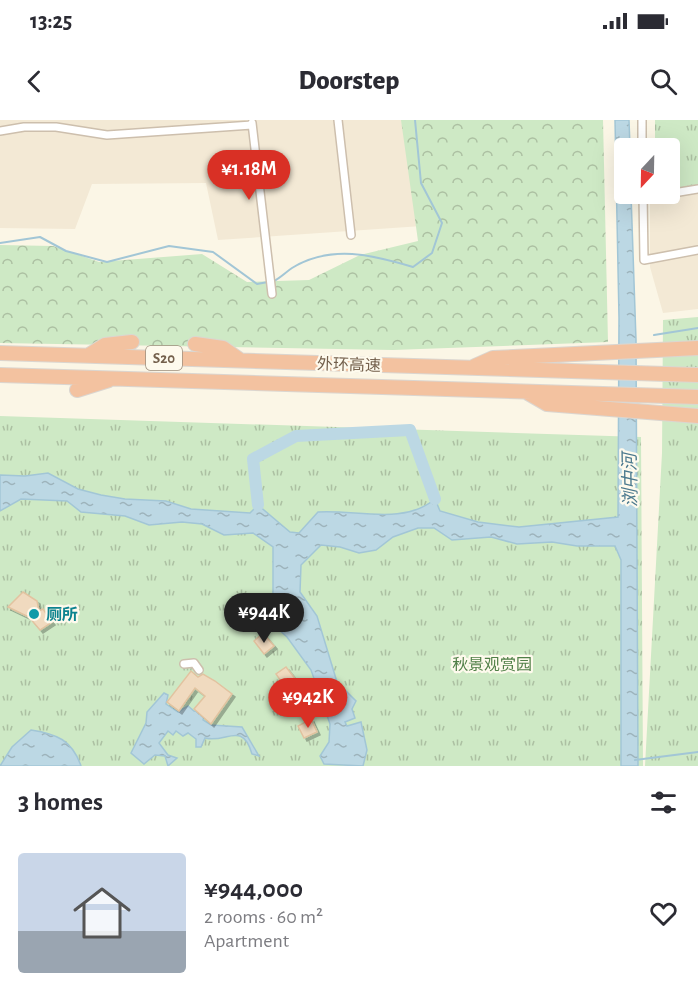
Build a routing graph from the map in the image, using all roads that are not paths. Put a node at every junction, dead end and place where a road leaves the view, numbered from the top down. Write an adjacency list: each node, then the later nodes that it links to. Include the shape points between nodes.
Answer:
1 (338, 120): 9 (street)
2 (642, 120): 5 (street)
3 (252, 122): 4 (street, via 108,135 56,127); 11 (street)
4 (0, 131)
5 (642, 138)
6 (698, 189): 7 (street)
7 (680, 191)
8 (643, 204): 10 (street, via 644,260)
9 (351, 235)
10 (698, 250)
11 (272, 294)
12 (132, 342): 16 (highway, via 105,345)
13 (195, 344): 17 (highway, via 223,348)
14 (698, 348): 18 (highway, via 493,358)
15 (0, 353): 16 (highway, 外环高速 / S20)
16 (87, 356): 17 (highway, 外环高速 / S20)
17 (242, 361): 18 (highway, 外环高速 / S20)
18 (470, 368): 20 (highway, 外环高速 / S20)
19 (0, 375): 21 (highway, 外环高速 / S20)
20 (698, 375)
21 (114, 378): 22 (highway); 23 (highway, 外环高速 / S20)
22 (77, 390)
23 (526, 392): 24 (highway, 外环高速 / S20); 25 (highway, via 547,404)
24 (698, 397)
25 (698, 416)
26 (184, 664): 27 (street, via 194,663)
27 (199, 670)

